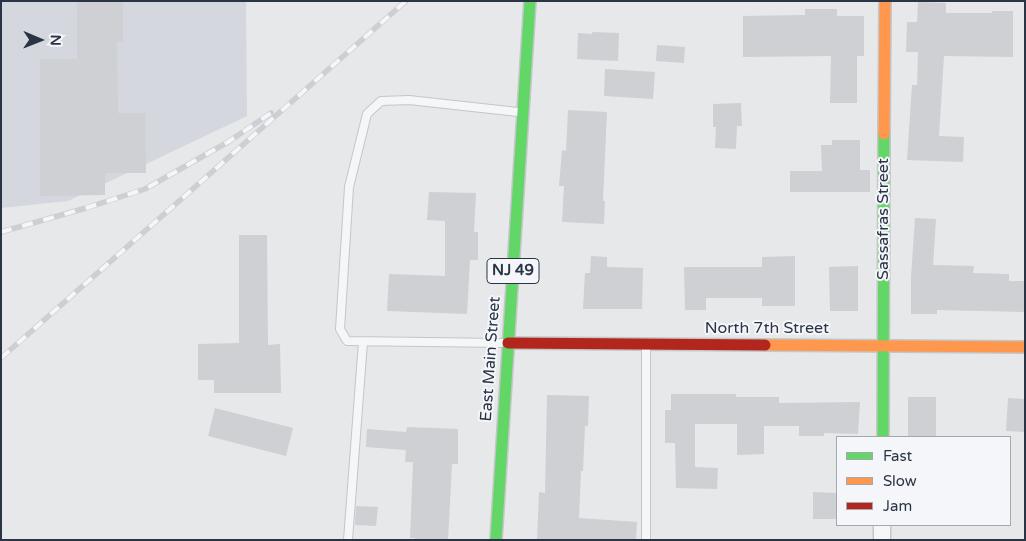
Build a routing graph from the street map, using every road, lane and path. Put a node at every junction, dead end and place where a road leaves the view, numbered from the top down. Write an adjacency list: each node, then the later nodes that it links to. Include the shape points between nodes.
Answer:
1 (530, 1): 3 (main road, East Main Street / NJ 49)
2 (885, 1): 7 (main road, Sassafras Street)
3 (523, 113): 4 (lane, via 410,100 381,101 367,114 349,187 340,329 347,341); 5 (main road, East Main Street / NJ 49)
4 (363, 342): 5 (lane); 11 (lane)
5 (508, 343): 6 (main road, North 7th Street); 12 (main road, East Main Street / NJ 49)
6 (646, 344): 7 (main road, North 7th Street); 13 (lane)
7 (883, 346): 8 (main road, North 7th Street); 9 (main road, Sassafras Street)
8 (1025, 347)
9 (883, 436)
10 (882, 526): 14 (street)
11 (348, 540)
12 (496, 540)
13 (646, 540)
14 (882, 540)

